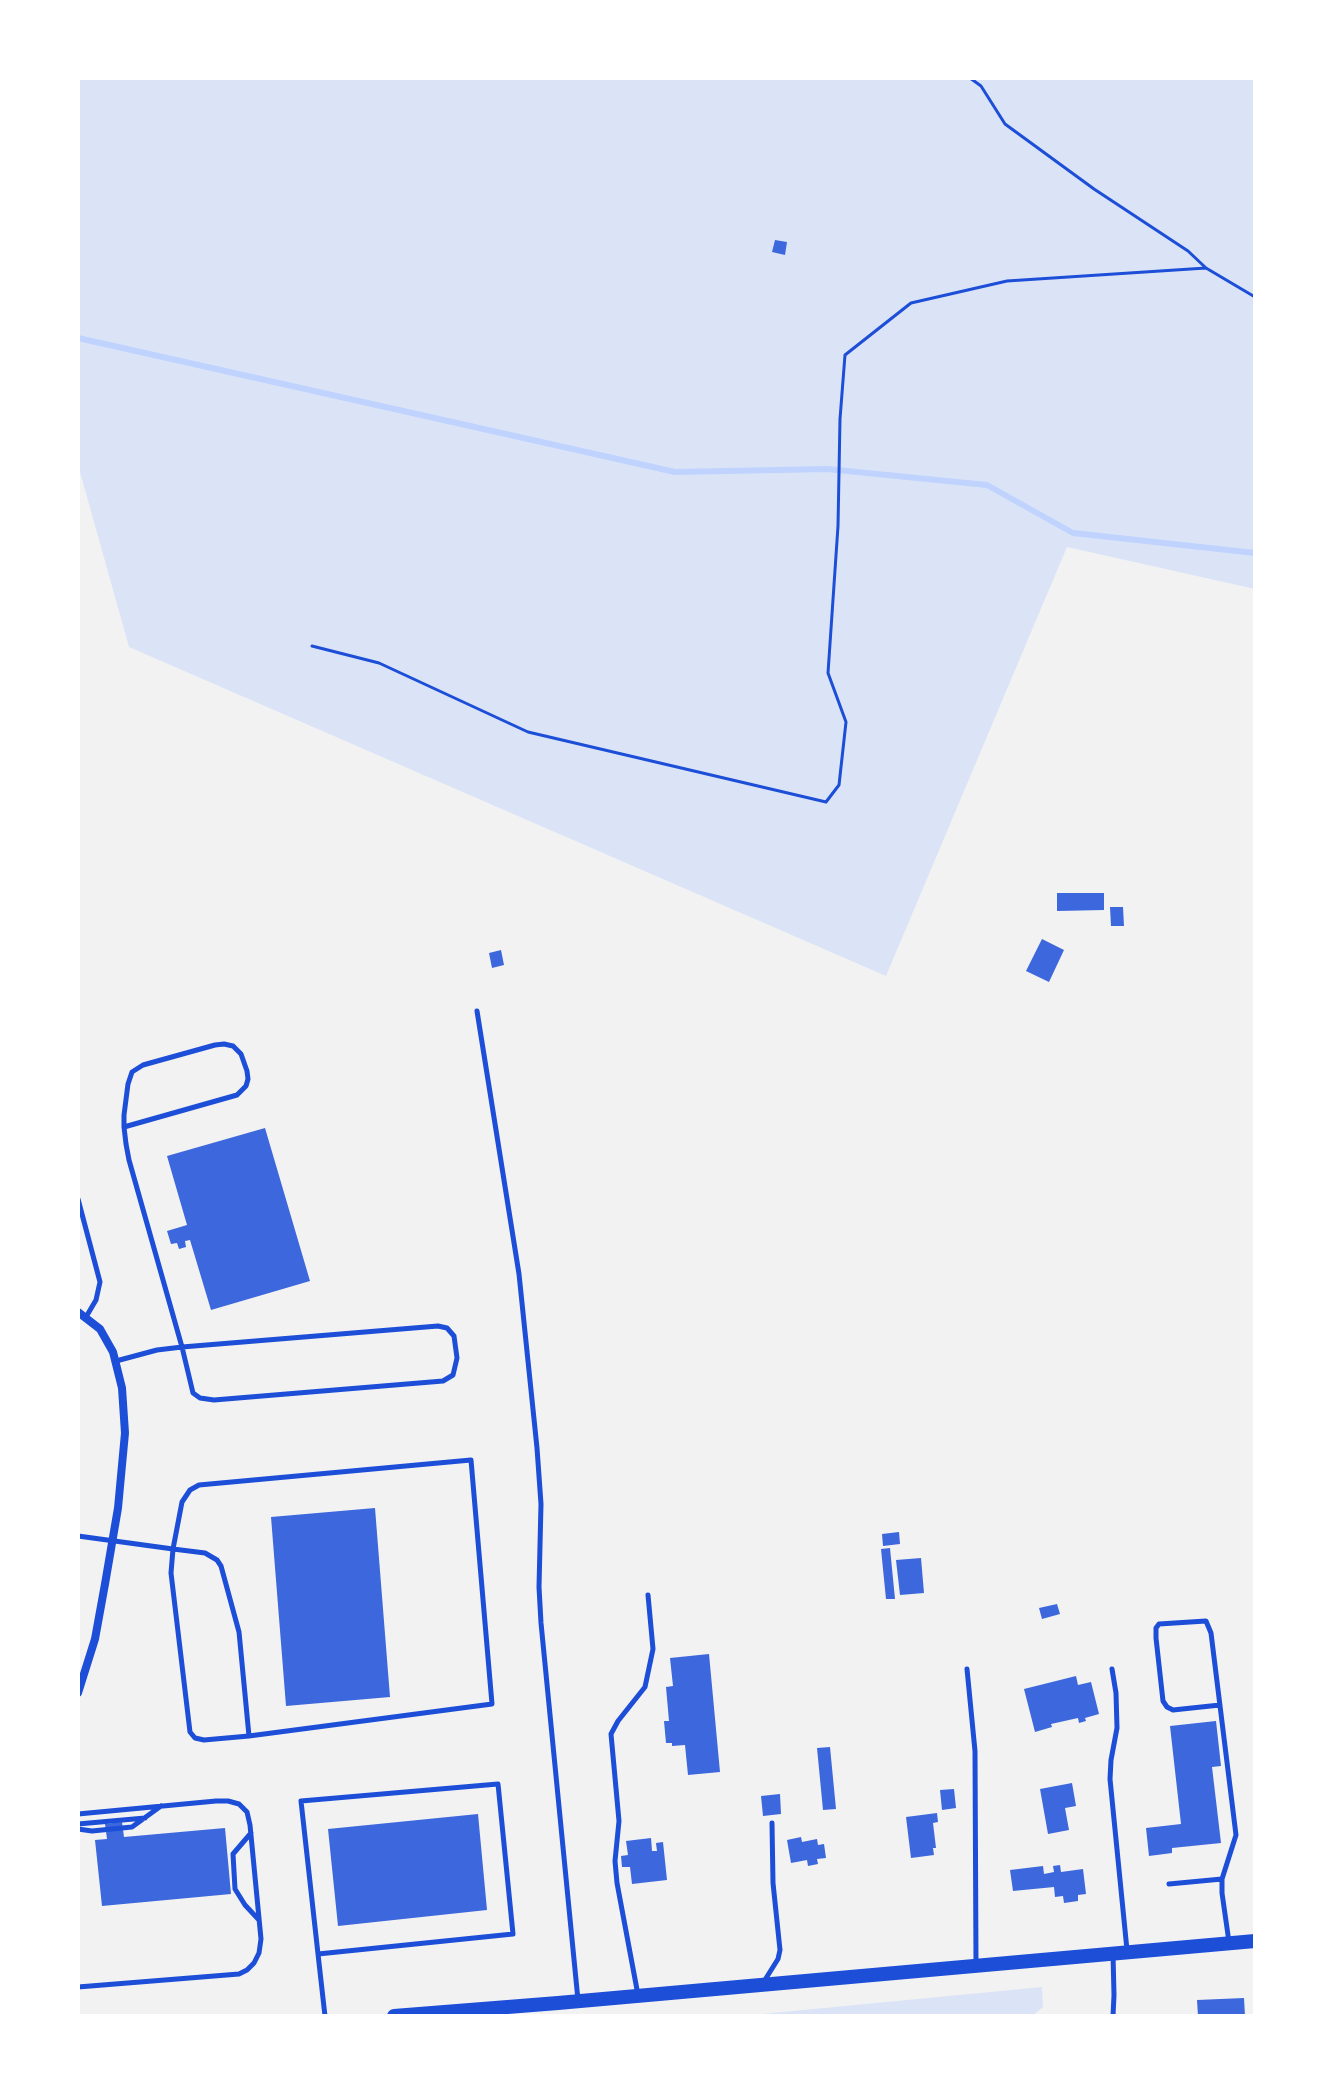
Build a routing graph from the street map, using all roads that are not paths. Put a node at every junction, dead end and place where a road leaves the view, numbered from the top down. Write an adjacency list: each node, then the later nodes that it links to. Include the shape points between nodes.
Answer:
1 (477, 1011): 32 (lane, via 519,1274 537,1448 541,1623)
2 (124, 1127): 2 (lane, via 129,1078 137,1068 219,1045 233,1046 241,1054 248,1079 237,1095); 5 (lane)
3 (78, 1199): 4 (lane, via 100,1282 96,1300)
4 (82, 1314): 6 (street, via 106,1337)
5 (182, 1347): 5 (lane, via 193,1393 214,1400 439,1381 453,1375 457,1358 454,1336 438,1326); 6 (lane)
6 (116, 1361): 8 (street, via 125,1433)
7 (78, 1536): 8 (lane)
8 (112, 1540): 9 (lane); 13 (street, via 95,1639)
9 (173, 1549): 15 (lane, via 205,1553 221,1566 241,1640); 15 (lane, via 171,1573 190,1732 204,1740); 15 (lane, via 182,1502 190,1490 208,1482 471,1460 492,1704)
10 (648, 1595): 31 (lane, via 653,1649 645,1687 611,1734 619,1821 617,1883)
11 (967, 1669): 28 (lane, via 975,1751)
12 (1112, 1669): 26 (lane, via 1117,1728 1110,1779)
13 (78, 1693)
14 (1220, 1705): 14 (lane, via 1206,1621 1159,1624 1156,1638 1167,1707); 21 (lane, via 1236,1835)
15 (249, 1736)
16 (162, 1806): 17 (lane); 19 (lane, via 132,1827 92,1831); 20 (lane, via 233,1802 247,1812)
17 (78, 1814)
18 (772, 1823): 29 (lane, via 780,1950)
19 (78, 1826)
20 (251, 1833): 23 (lane); 23 (lane, via 233,1854 235,1889)
21 (1222, 1879): 22 (lane); 25 (lane)
22 (1169, 1884)
23 (259, 1920): 30 (lane, via 259,1953 243,1972)
24 (1255, 1941): 25 (main road)
25 (1229, 1943): 26 (main road)
26 (1120, 1953): 28 (main road); 37 (lane)
27 (318, 1954): 27 (lane, via 513,1934 498,1784 301,1801); 35 (lane)
28 (976, 1965): 29 (main road)
29 (763, 1984): 31 (main road)
30 (78, 1987)
31 (638, 1995): 32 (main road)
32 (578, 2000): 33 (main road)
33 (509, 2011): 34 (main road)
34 (455, 2013): 36 (main road)
35 (325, 2016)
36 (394, 2016)
37 (1113, 2016)

